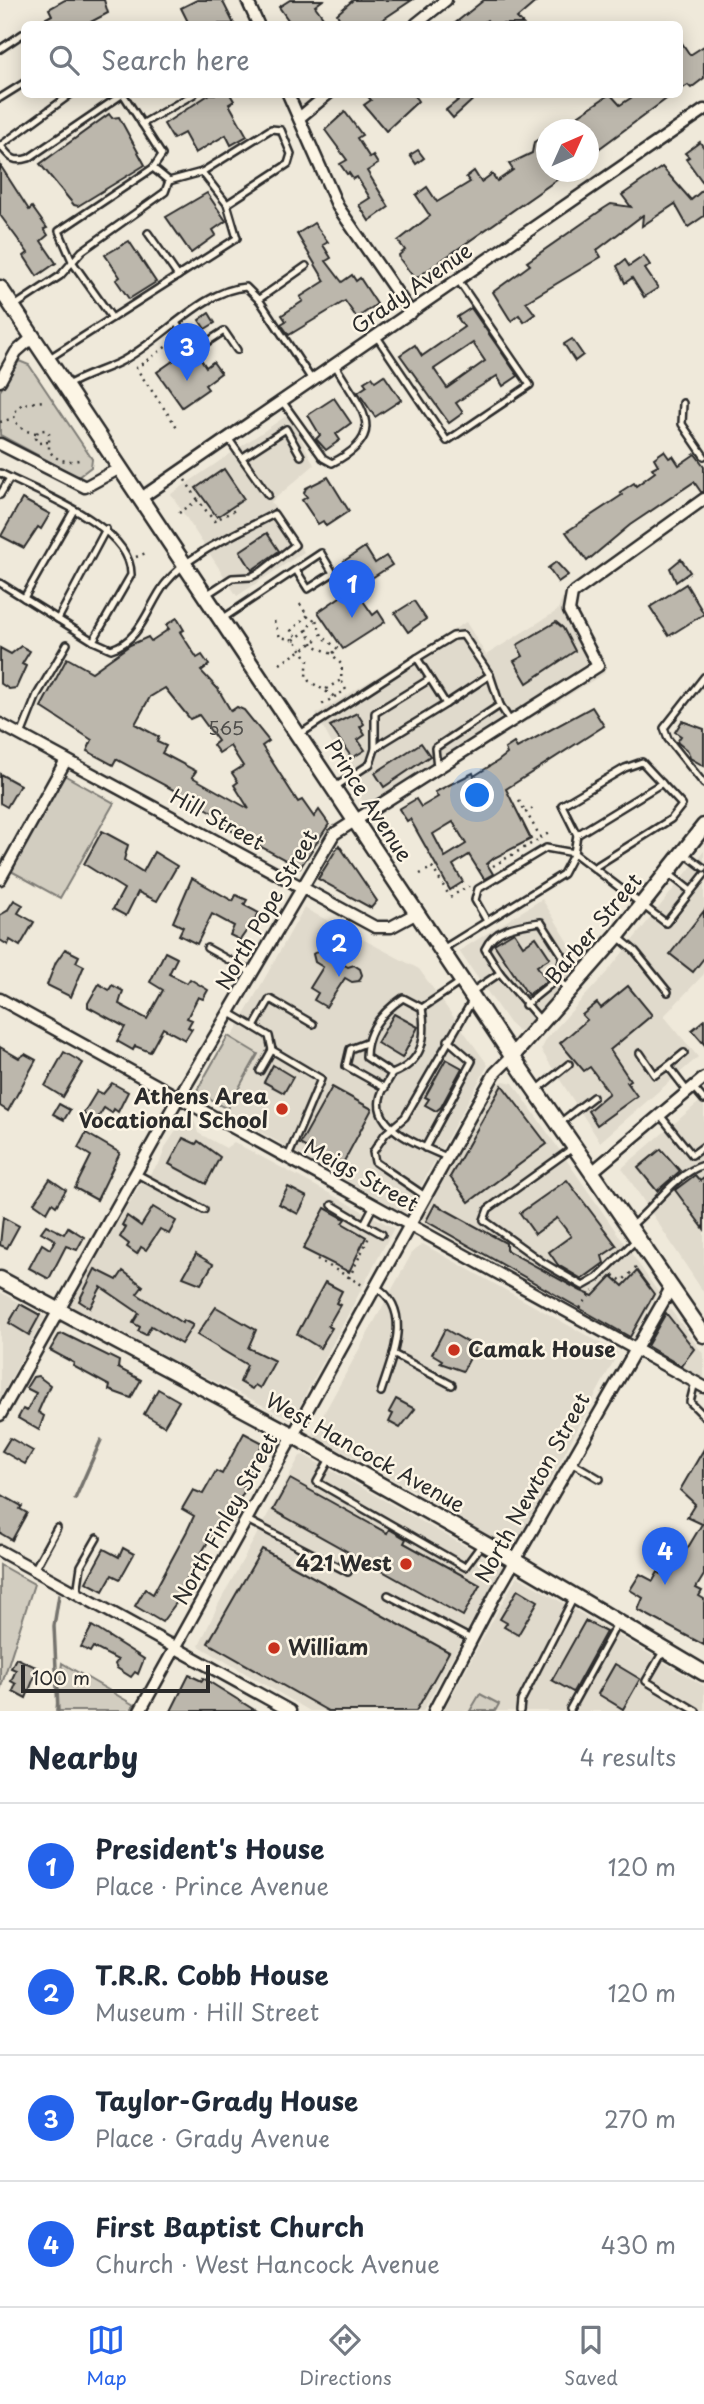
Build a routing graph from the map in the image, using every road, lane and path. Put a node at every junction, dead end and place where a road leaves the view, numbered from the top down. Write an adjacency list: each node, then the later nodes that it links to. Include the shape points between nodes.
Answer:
1 (247, 0): 3 (street)
2 (446, 0): 4 (street)
3 (257, 21)
4 (419, 21)
5 (21, 35): 6 (lane)
6 (0, 49)
7 (21, 85): 8 (lane)
8 (0, 98)
9 (66, 98): 18 (lane)
10 (117, 98): 18 (lane, via 29,158 10,159)
11 (126, 98): 17 (lane)
12 (187, 98): 17 (lane)
13 (290, 98): 16 (street)
14 (323, 98): 16 (street)
15 (704, 110): 27 (street, Grady Avenue)
16 (299, 118): 31 (street, via 338,207)
17 (142, 124): 19 (lane, via 162,156)
18 (1, 146)
19 (153, 168): 21 (lane); 24 (lane, via 59,231)
20 (202, 172): 21 (lane); 22 (lane); 22 (lane, via 271,129 281,130 291,154 288,164)
21 (169, 181): 24 (lane, via 165,192)
22 (227, 204): 26 (lane, via 237,238)
23 (148, 233): 26 (lane)
24 (72, 263): 30 (lane); 32 (lane)
25 (306, 266): 29 (lane)
26 (178, 276): 32 (lane)
27 (458, 280): 31 (street, Grady Avenue); 36 (lane, via 530,385 447,441)
28 (0, 288): 30 (main road, Prince Avenue)
29 (259, 299): 33 (lane, via 246,287 236,288 212,298); 41 (lane)
30 (13, 307): 35 (main road, Prince Avenue)
31 (411, 313): 36 (street, Grady Avenue)
32 (112, 318): 38 (lane)
33 (177, 324): 34 (lane); 42 (lane, via 120,362 86,373)
34 (184, 335): 37 (lane, via 191,347 224,331); 48 (path, via 136,368)
35 (33, 337): 38 (main road, Prince Avenue); 40 (street, via 16,352)
36 (377, 337): 39 (street, Grady Avenue)
37 (237, 350)
38 (48, 359): 42 (main road, Prince Avenue)
39 (335, 365): 41 (street, Grady Avenue); 44 (lane, via 367,418 363,441 352,453 332,463 323,458)
40 (0, 381)
41 (313, 381): 44 (street, Grady Avenue)
42 (66, 386): 57 (main road, Prince Avenue)
43 (43, 401): 46 (path, via 22,404)
44 (282, 401): 50 (street, Grady Avenue)
45 (683, 403): 54 (lane, via 682,424)
46 (14, 418): 47 (path); 49 (path, via 23,430)
47 (0, 422)
48 (179, 430)
49 (36, 433): 51 (path, via 38,443); 51 (path, via 47,431)
50 (228, 438): 55 (lane); 63 (street, Grady Avenue)
51 (48, 442): 56 (path, via 50,452 60,459)
52 (0, 444): 57 (street, via 85,487)
53 (301, 456): 55 (lane, via 286,429)
54 (704, 456)
55 (243, 457): 62 (lane)
56 (82, 459)
57 (120, 468): 63 (main road, Prince Avenue)
58 (0, 473): 59 (lane)
59 (10, 478): 61 (lane); 66 (lane)
60 (185, 481): 65 (path)
61 (0, 495)
62 (268, 495)
63 (141, 498): 72 (main road, Prince Avenue)
64 (704, 499): 103 (street, North Pope Street, via 572,594 569,611 598,666)
65 (198, 500): 67 (path, via 214,521); 68 (path)
66 (74, 510): 69 (lane); 76 (lane)
67 (235, 510)
68 (179, 513)
69 (106, 529): 79 (lane); 87 (lane, via 131,566 131,575)
70 (146, 554): 71 (path)
71 (134, 558)
72 (186, 565): 75 (main road, Prince Avenue); 75 (lane, via 274,514 295,545 262,571 232,578); 87 (lane, via 166,583 131,636 111,649)
73 (296, 570): 73 (lane, via 321,554 334,573 308,589); 80 (lane)
74 (0, 583): 76 (lane)
75 (206, 595): 80 (main road, Prince Avenue)
76 (24, 598): 79 (lane)
77 (300, 604): 78 (path)
78 (308, 615): 81 (path); 83 (path)
79 (58, 619): 87 (lane)
80 (222, 619): 105 (main road, Prince Avenue)
81 (310, 620): 84 (path); 85 (path, via 315,617)
82 (274, 621): 86 (path, via 280,637)
83 (299, 626): 84 (path); 86 (path, via 292,631)
84 (306, 631): 86 (path); 89 (path)
85 (322, 636): 89 (path); 91 (path, via 338,649)
86 (296, 638): 90 (path)
87 (93, 640)
88 (66, 643): 106 (lane)
89 (312, 643): 90 (path); 91 (path)
90 (302, 649): 93 (path); 98 (path, via 306,676 317,688)
91 (332, 654): 97 (path, via 342,666)
92 (417, 659): 94 (lane, via 453,636 463,635); 96 (lane); 105 (lane)
93 (280, 664)
94 (490, 675): 100 (lane); 101 (lane)
95 (704, 677): 111 (lane, via 664,727 668,739)
96 (429, 679): 100 (lane); 107 (lane, via 375,713)
97 (341, 680): 98 (path); 99 (path, via 346,690)
98 (326, 689): 99 (path)
99 (335, 697): 102 (path)
100 (446, 704): 107 (lane)
101 (500, 705): 103 (lane); 109 (lane, via 435,748)
102 (318, 708)
103 (510, 721): 109 (street, North Pope Street)
104 (0, 724): 106 (street, Hill Street)
105 (299, 734): 112 (main road, Prince Avenue)
106 (21, 735): 108 (street, Hill Street)
107 (375, 749): 112 (lane, via 370,764)
108 (66, 760): 129 (street); 131 (street, Hill Street)
109 (437, 767): 116 (street, North Pope Street)
110 (662, 783): 119 (lane); 119 (lane, via 642,762 562,805); 124 (lane, via 682,805 671,819)
111 (704, 784)
112 (335, 788): 116 (main road, Prince Avenue)
113 (519, 801): 115 (path)
114 (533, 808): 115 (path)
115 (526, 812): 120 (path)
116 (355, 818): 131 (street, North Pope Street, via 334,834); 134 (main road, Prince Avenue)
117 (702, 832): 121 (main road, Barber Street)
118 (549, 833): 120 (path)
119 (577, 835): 122 (lane)
120 (540, 838): 123 (path)
121 (684, 852): 125 (lane); 126 (main road, Barber Street)
122 (574, 853): 124 (lane); 135 (lane, via 563,874); 135 (lane, via 541,849 481,886 475,900)
123 (493, 866)
124 (595, 867): 133 (lane)
125 (704, 868)
126 (668, 873): 132 (lane); 133 (main road, Barber Street)
127 (420, 874): 130 (path, via 433,867 450,897)
128 (704, 875): 132 (lane)
129 (0, 879)
130 (469, 886)
131 (301, 888): 134 (street, Hill Street, via 382,929); 139 (street, North Pope Street)
132 (691, 891): 133 (lane, via 666,923)
133 (643, 905): 136 (main road, Barber Street)
134 (417, 912): 138 (main road, Prince Avenue)
135 (487, 921): 138 (lane)
136 (617, 936): 143 (main road, Barber Street); 144 (lane)
137 (207, 948): 139 (lane)
138 (441, 950): 142 (main road, Prince Avenue)
139 (252, 973): 149 (street, North Pope Street)
140 (500, 973): 141 (lane, via 485,949 489,940 513,926 541,922 563,956); 145 (lane); 147 (lane)
141 (557, 979): 143 (lane); 147 (lane)
142 (462, 981): 145 (main road, Prince Avenue); 148 (lane)
143 (571, 991): 150 (main road, Barber Street)
144 (668, 992)
145 (472, 996): 153 (lane); 158 (main road, Prince Avenue)
146 (0, 999): 168 (street, Meigs Street)
147 (525, 1005): 150 (lane)
148 (422, 1008): 154 (lane, via 403,998 385,1010); 162 (lane, via 426,1035 408,1067)
149 (229, 1013): 152 (lane); 168 (street, North Pope Street)
150 (543, 1022): 158 (main road, Barber Street)
151 (313, 1024): 152 (lane, via 270,999)
152 (254, 1027): 155 (lane, via 269,1036)
153 (448, 1041): 172 (lane, via 405,1117); 175 (lane, via 472,1061)
154 (366, 1042): 162 (lane, via 366,1057); 164 (lane, via 350,1049 345,1066)
155 (272, 1050): 161 (lane); 176 (lane, via 321,1080)
156 (640, 1053): 160 (lane, via 655,1075)
157 (684, 1053): 160 (lane)
158 (512, 1056): 166 (main road, Prince Avenue); 177 (street, North Finley Street, via 495,1073)
159 (569, 1064): 166 (lane)
160 (668, 1066): 165 (lane)
161 (260, 1071)
162 (392, 1074): 164 (lane)
163 (704, 1078): 165 (street)
164 (385, 1088): 172 (lane, via 381,1109)
165 (690, 1089): 169 (lane); 170 (street)
166 (535, 1091): 171 (main road, Prince Avenue)
167 (593, 1097): 171 (lane)
168 (179, 1098): 176 (street, Meigs Street); 180 (street, North Pope Street)
169 (704, 1100)
170 (660, 1115): 173 (lane, via 692,1155); 179 (street)
171 (559, 1124): 174 (main road, Prince Avenue)
172 (392, 1128): 175 (lane); 181 (lane, via 372,1158)
173 (704, 1146)
174 (574, 1147): 179 (main road, Prince Avenue); 188 (lane, via 488,1209 484,1220 583,1286 597,1278)
175 (425, 1148): 177 (lane)
176 (288, 1157): 183 (street, Meigs Street)
177 (447, 1157): 181 (street, North Finley Street)
178 (704, 1165): 188 (lane, via 673,1187)
179 (592, 1172): 188 (main road, Prince Avenue)
180 (136, 1174): 184 (lane); 198 (street, North Pope Street)
181 (425, 1196): 186 (street, North Finley Street)
182 (332, 1205): 185 (lane)
183 (374, 1205): 185 (lane); 186 (street, Meigs Street)
184 (204, 1210)
185 (364, 1224): 187 (lane)
186 (410, 1224): 197 (street, North Finley Street); 201 (street, Meigs Street)
187 (373, 1229): 189 (lane); 193 (path)
188 (634, 1233): 196 (main road, Prince Avenue)
189 (382, 1234)
190 (317, 1259): 193 (path)
191 (637, 1267): 192 (path, via 622,1281)
192 (611, 1273)
193 (349, 1278): 197 (path)
194 (0, 1279): 198 (main road, West Hancock Avenue)
195 (601, 1283): 199 (path)
196 (671, 1288): 200 (main road, Prince Avenue); 201 (street, North Newton Street)
197 (375, 1289): 202 (lane, via 391,1297 398,1314); 208 (street, North Finley Street)
198 (58, 1311): 206 (street, North Pope Street); 208 (main road, West Hancock Avenue)
199 (578, 1312)
200 (704, 1335)
201 (634, 1349): 203 (street, Meigs Street); 210 (street, North Newton Street)
202 (393, 1354): 204 (lane); 205 (lane)
203 (700, 1384): 207 (lane, via 690,1402)
204 (452, 1385)
205 (381, 1392)
206 (0, 1415)
207 (704, 1416)
208 (294, 1436): 209 (main road, West Hancock Avenue); 212 (street, North Finley Street)
209 (331, 1457): 215 (main road, West Hancock Avenue); 215 (lane, via 317,1482 465,1567)
210 (571, 1462): 211 (lane); 217 (street, North Newton Street)
211 (600, 1479)
212 (247, 1520): 219 (lane); 225 (street, North Finley Street)
213 (57, 1528): 218 (lane)
214 (97, 1538): 220 (lane, via 82,1566)
215 (483, 1543): 217 (main road, West Hancock Avenue)
216 (0, 1551): 218 (street)
217 (515, 1561): 222 (main road, West Hancock Avenue); 224 (street, North Newton Street)
218 (34, 1570): 220 (street)
219 (348, 1572)
220 (76, 1594): 225 (street)
221 (388, 1595): 224 (lane)
222 (574, 1596): 223 (main road, West Hancock Avenue); 232 (lane, via 520,1701)
223 (618, 1622): 226 (main road, West Hancock Avenue); 228 (lane)
224 (471, 1639): 231 (street, North Newton Street)
225 (176, 1648): 229 (street, North Finley Street); 230 (street)
226 (664, 1650): 227 (main road, West Hancock Avenue); 233 (lane, via 646,1681)
227 (704, 1673)
228 (570, 1709)
229 (140, 1711)
230 (290, 1711)
231 (434, 1711)
232 (520, 1711)
233 (696, 1711)

